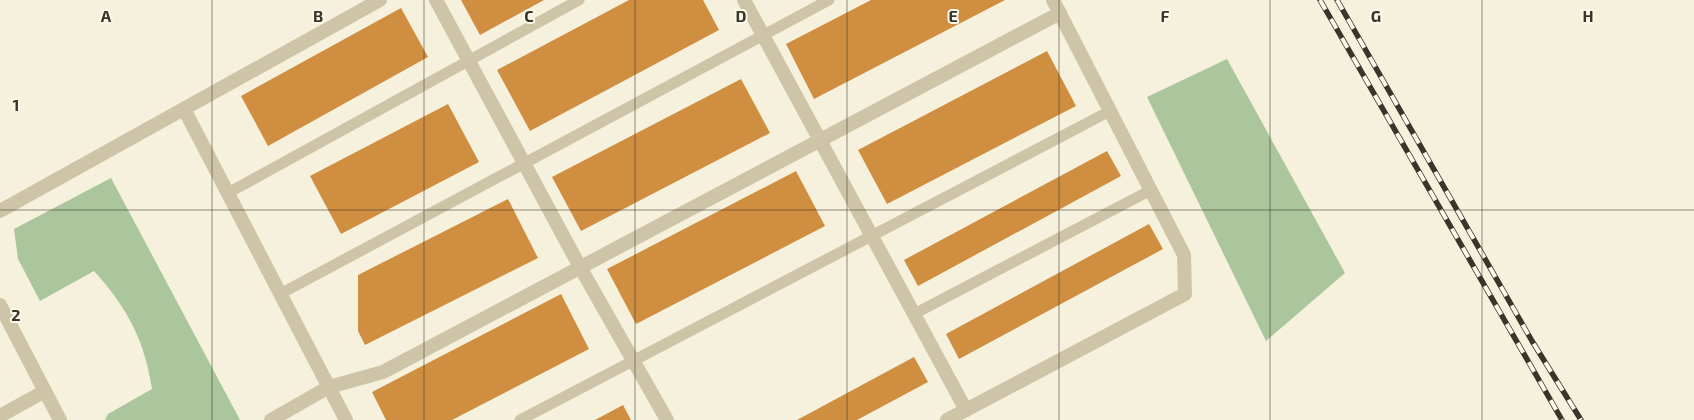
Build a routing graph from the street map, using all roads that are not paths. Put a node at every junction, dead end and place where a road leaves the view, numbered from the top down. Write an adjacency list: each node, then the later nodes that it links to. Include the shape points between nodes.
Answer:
1 (380, 0): 10 (street)
2 (436, 0): 9 (street)
3 (579, 0): 9 (lane)
4 (744, 0): 8 (street)
5 (829, 0): 8 (lane)
6 (1053, 0): 7 (street)
7 (1060, 13): 11 (street); 12 (street)
8 (763, 35): 12 (street); 13 (lane)
9 (469, 61): 13 (street); 15 (lane)
10 (184, 109): 15 (street); 16 (street)
11 (1110, 111): 14 (street); 17 (lane)
12 (820, 140): 17 (street); 18 (street)
13 (524, 163): 18 (street); 19 (lane)
14 (1151, 190): 21 (lane); 25 (street, via 1184,254 1185,294)
15 (228, 193): 19 (street)
16 (0, 211)
17 (872, 236): 21 (street); 22 (lane)
18 (580, 267): 22 (street); 23 (street, via 383,372)
19 (280, 294): 23 (street)
20 (0, 305): 24 (street)
21 (914, 314): 25 (street)
22 (633, 361): 30 (lane); 31 (street)
23 (329, 386): 28 (street); 29 (street)
24 (45, 391): 26 (street); 27 (street)
25 (966, 410): 32 (street)
26 (0, 416)
27 (60, 420)
28 (271, 420)
29 (346, 420)
30 (520, 420)
31 (667, 420)
32 (947, 420)

